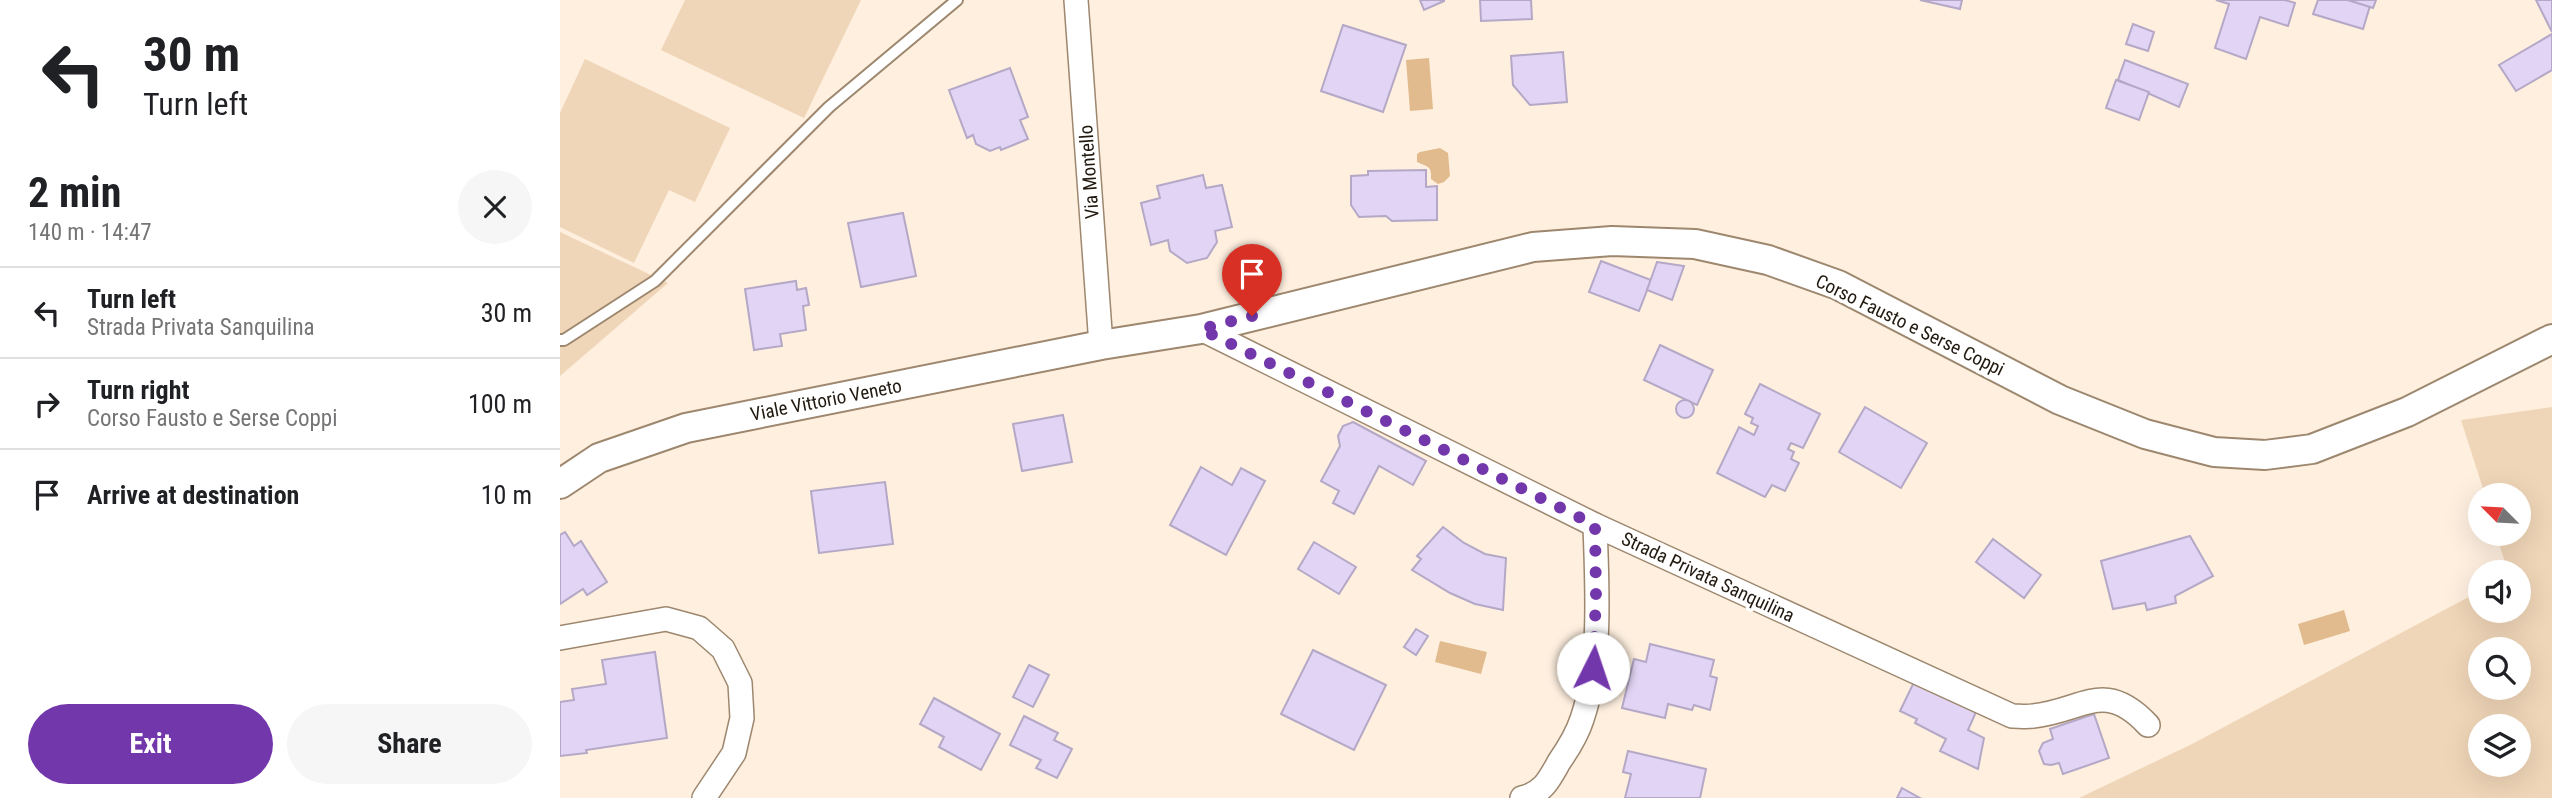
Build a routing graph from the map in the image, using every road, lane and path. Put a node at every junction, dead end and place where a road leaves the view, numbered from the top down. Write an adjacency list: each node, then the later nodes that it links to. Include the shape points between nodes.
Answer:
1 (957, 0): 5 (lane, via 829,107 655,281)
2 (1076, 0): 6 (street, Via Montello)
3 (1201, 329): 4 (street, Corso Fausto e Serse Coppi, via 1533,247 1612,241 1695,244 1768,260 1838,285 2060,400 2145,434 2214,452 2265,455 2312,449 2407,412); 6 (street, Corso Fausto e Serse Coppi); 8 (street, Strada Privata Sanquilina)
4 (2552, 339)
5 (560, 340)
6 (1101, 345): 7 (street, Viale Vittorio Veneto, via 686,428 599,458)
7 (560, 484)
8 (1595, 525): 10 (street, Strada Privata Sanquilina, via 2012,716 2034,716 2099,699 2135,711); 12 (street, via 1593,668 1582,719 1546,783 1536,794)
9 (560, 638): 11 (street, via 666,619 699,628 723,649 740,683 742,718 734,753)
10 (2148, 725)
11 (704, 798)
12 (1522, 798)

